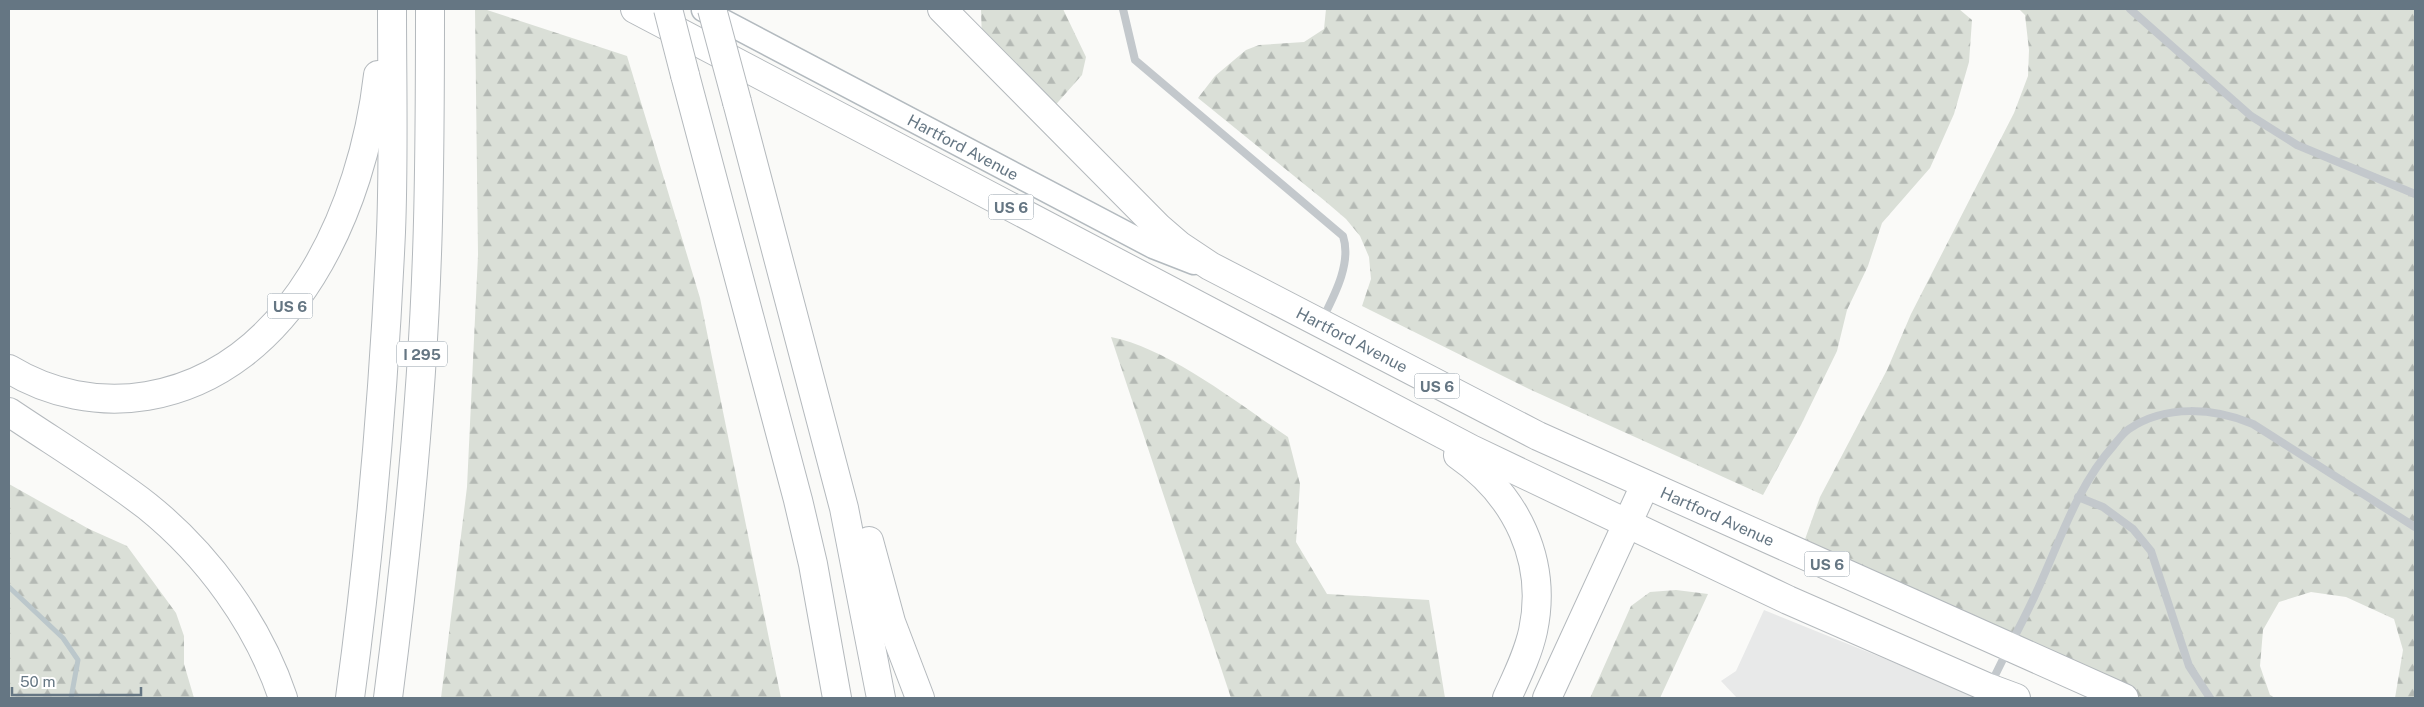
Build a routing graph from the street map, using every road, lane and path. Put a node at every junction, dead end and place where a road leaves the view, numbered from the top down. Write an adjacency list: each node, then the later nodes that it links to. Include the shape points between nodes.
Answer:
1 (384, 9): 15 (highway, US 6, via 372,117 346,209 305,286 263,335 230,363 208,376 168,391 133,398 75,395 51,389)
2 (392, 9): 25 (highway, via 391,221 384,357 372,508)
3 (430, 9): 26 (highway, I 295, via 429,192 420,382 404,571)
4 (635, 9): 16 (highway, Hartford Avenue / US 6)
5 (668, 9): 27 (highway, bridge, via 798,500)
6 (700, 9): 12 (main road, Hartford Avenue, via 1154,247)
7 (712, 9): 13 (highway, bridge)
8 (942, 9): 12 (highway, US 6, via 1158,227 1189,252)
9 (1123, 9): 14 (lane, via 1135,60 1343,236 1347,247 1342,271)
10 (2130, 9): 11 (lane, via 2251,116 2297,145)
11 (2415, 194)
12 (1234, 279): 14 (highway, Hartford Avenue / US 6)
13 (790, 299): 28 (highway, via 844,508); 29 (highway, via 847,464 891,622)
14 (1320, 324): 18 (highway, Hartford Avenue / US 6, via 1511,424)
15 (9, 369)
16 (1387, 406): 20 (highway, Hartford Avenue / US 6, via 1498,463); 30 (highway, via 1487,478 1507,501 1524,530 1536,579 1536,614 1529,648)
17 (9, 412): 24 (highway, via 124,489 188,543 242,614)
18 (1645, 485): 20 (highway); 22 (highway, Hartford Avenue / US 6)
19 (2078, 497): 21 (lane, via 2099,462 2128,429 2163,414 2198,411 2224,414 2253,424); 22 (lane); 34 (lane, via 2103,507 2134,529 2151,551 2189,666)
20 (1628, 523): 23 (highway, Hartford Avenue / US 6); 31 (highway)
21 (2415, 526)
22 (2009, 646): 23 (lane); 33 (highway, Hartford Avenue / US 6)
23 (1988, 693): 32 (highway, Hartford Avenue / US 6)
24 (283, 698)
25 (350, 698)
26 (388, 698)
27 (837, 698)
28 (881, 698)
29 (920, 698)
30 (1507, 698)
31 (1547, 698)
32 (2016, 698)
33 (2124, 698)
34 (2210, 698)

